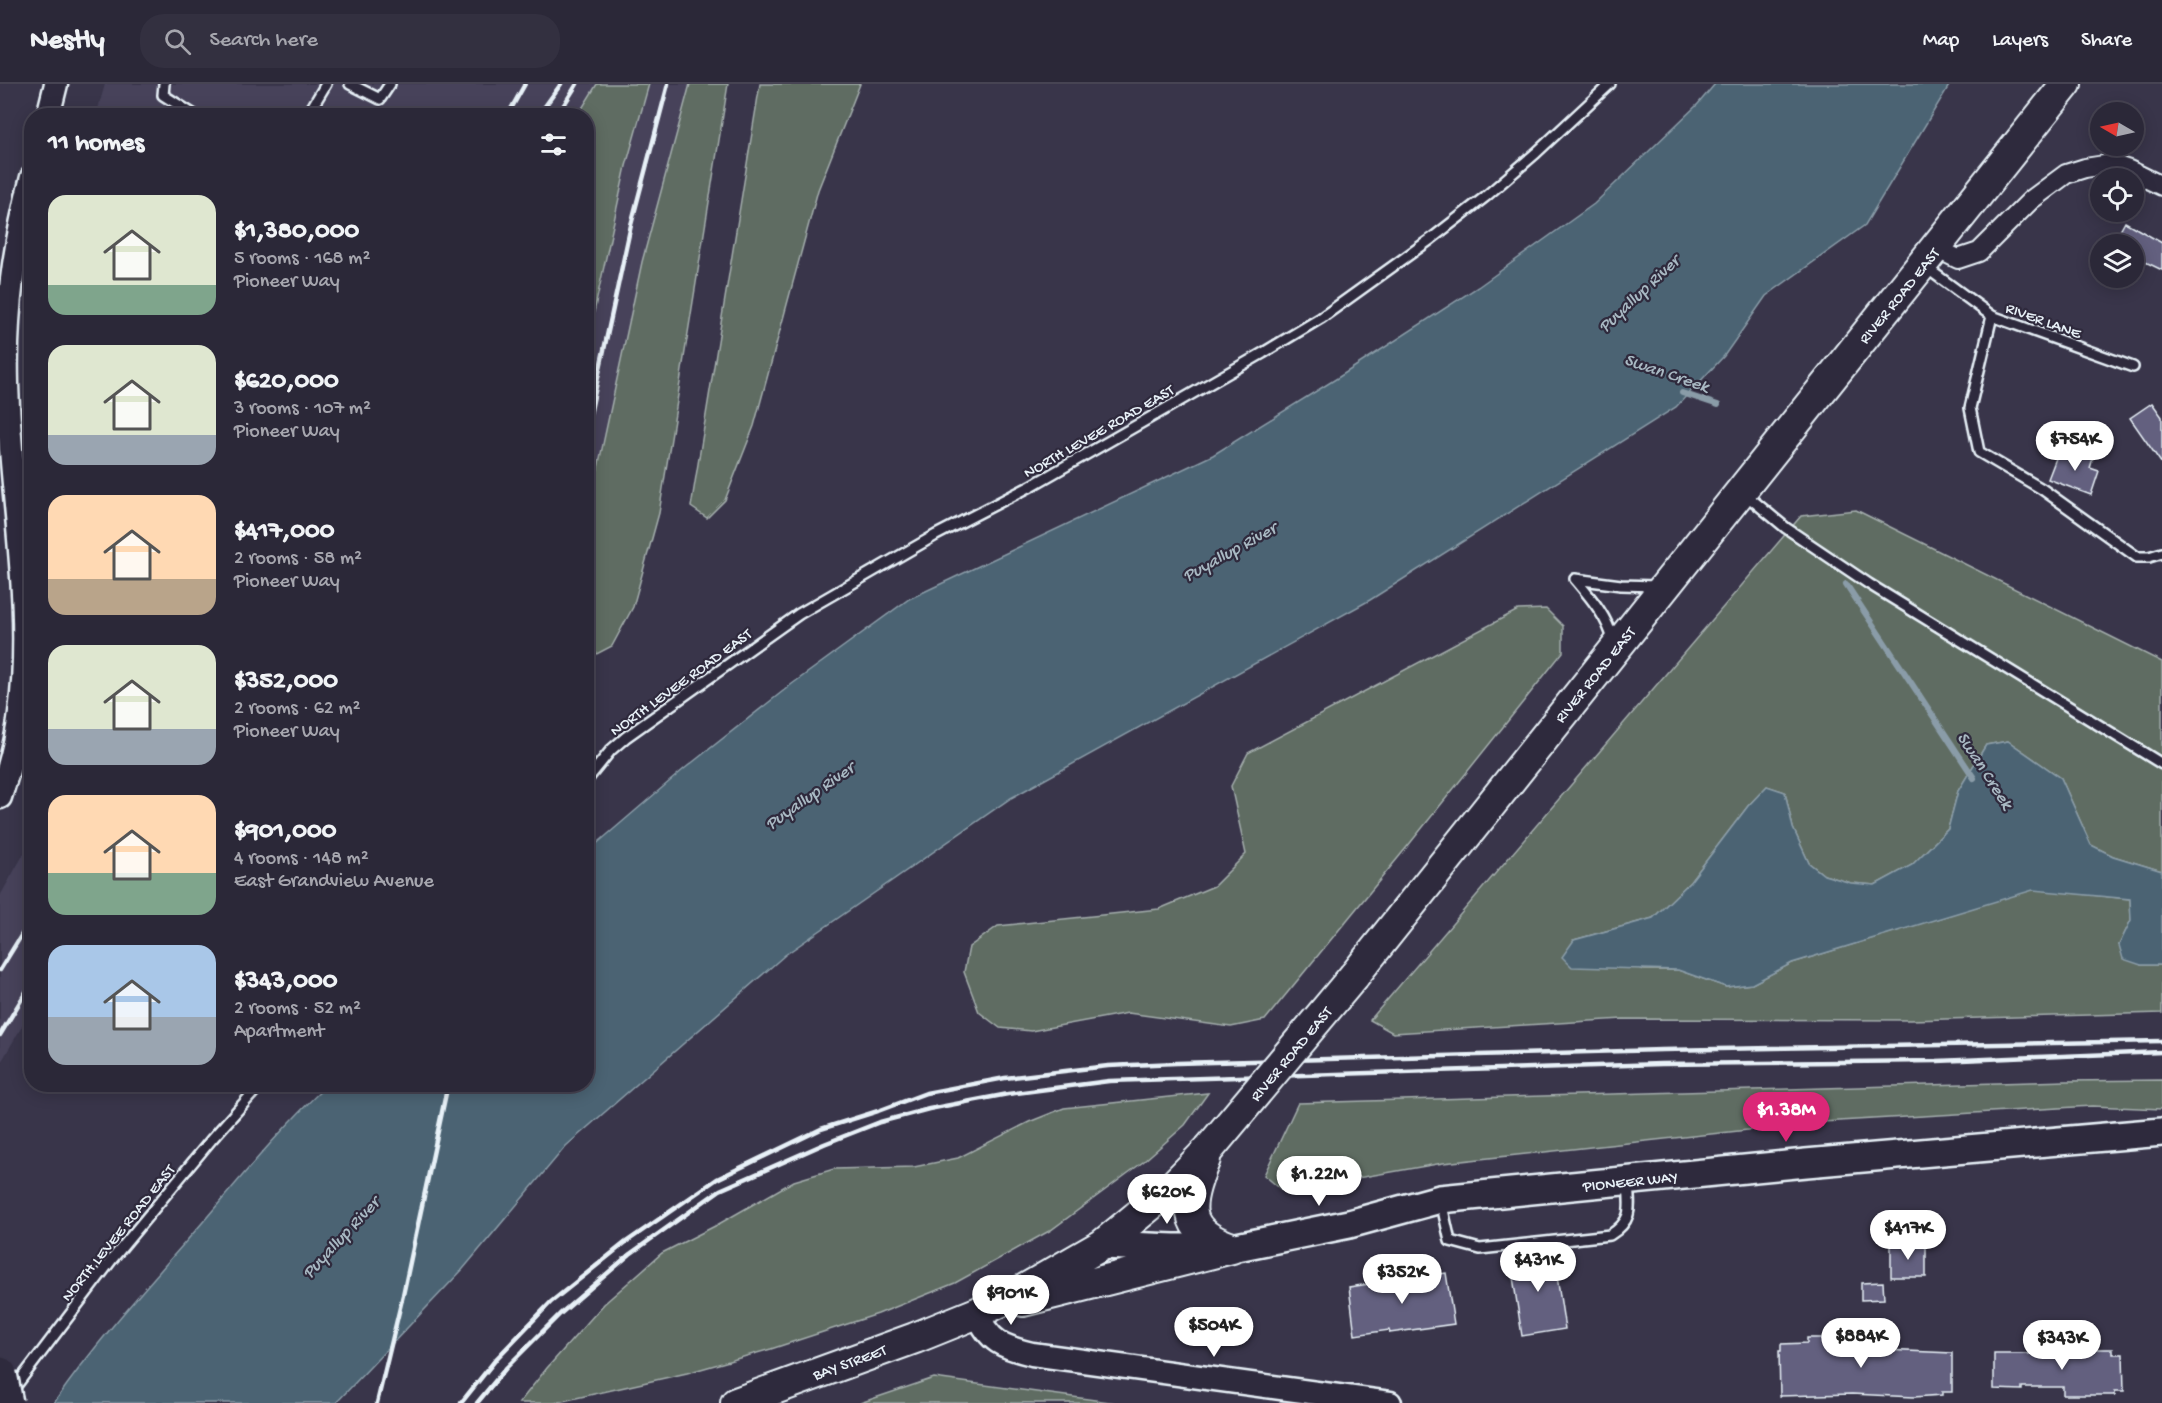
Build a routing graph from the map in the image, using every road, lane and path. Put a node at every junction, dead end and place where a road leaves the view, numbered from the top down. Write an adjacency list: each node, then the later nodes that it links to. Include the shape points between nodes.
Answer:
1 (56, 84): 8 (street)
2 (164, 84): 9 (lane, via 163,95)
3 (326, 84): 10 (lane)
4 (350, 84): 5 (lane, via 380,99)
5 (390, 84)
6 (1610, 84): 23 (lane, NORTH LEVEE ROAD EAST, via 1485,197 1330,311 1263,354 799,614 626,737)
7 (2066, 84): 13 (main road, RIVER ROAD EAST)
8 (50, 108)
9 (183, 108)
10 (312, 108)
11 (2162, 186): 13 (street, via 2111,164 2085,168 2066,174 2031,200 1979,252 1958,259)
12 (24, 212): 19 (street, via 12,265 7,324 9,430)
13 (1929, 256): 14 (lane, RIVER LANE); 16 (main road, RIVER ROAD EAST)
14 (1992, 316): 15 (lane, RIVER LANE); 17 (lane, via 1970,408 1979,452 2042,489 2137,556)
15 (2133, 367)
16 (1741, 491): 18 (main road, RIVER ROAD EAST); 22 (lane, via 1786,528 1869,584)
17 (2162, 553)
18 (1665, 585): 20 (main road, RIVER ROAD EAST); 20 (lane, via 1575,579 1610,629)
19 (24, 622)
20 (1615, 647): 27 (main road, RIVER ROAD EAST, bridge, via 1354,976)
21 (24, 668): 24 (street, via 13,756)
22 (2162, 764)
23 (594, 771)
24 (0, 797)
25 (254, 1092): 35 (lane, NORTH LEVEE ROAD EAST, via 112,1258)
26 (2162, 1132): 28 (main road, PIONEER WAY)
27 (1209, 1149): 30 (main road, RIVER ROAD EAST, via 1170,1189); 31 (main road, via 1194,1185 1192,1219 1209,1239)
28 (1628, 1180): 29 (main road, PIONEER WAY); 29 (lane, via 1628,1216 1621,1228 1610,1235 1480,1249 1450,1241)
29 (1440, 1199): 31 (main road, PIONEER WAY, via 1349,1224)
30 (1102, 1245): 31 (main road, PIONEER WAY); 32 (main road, RIVER ROAD EAST)
31 (1232, 1248): 32 (main road)
32 (977, 1313): 34 (main road, BAY STREET); 37 (street, via 983,1328 997,1342 1032,1354)
33 (0, 1374): 35 (highway, bridge)
34 (742, 1400): 36 (main road, BAY STREET)
35 (5, 1403)
36 (718, 1403)
37 (1390, 1403)

